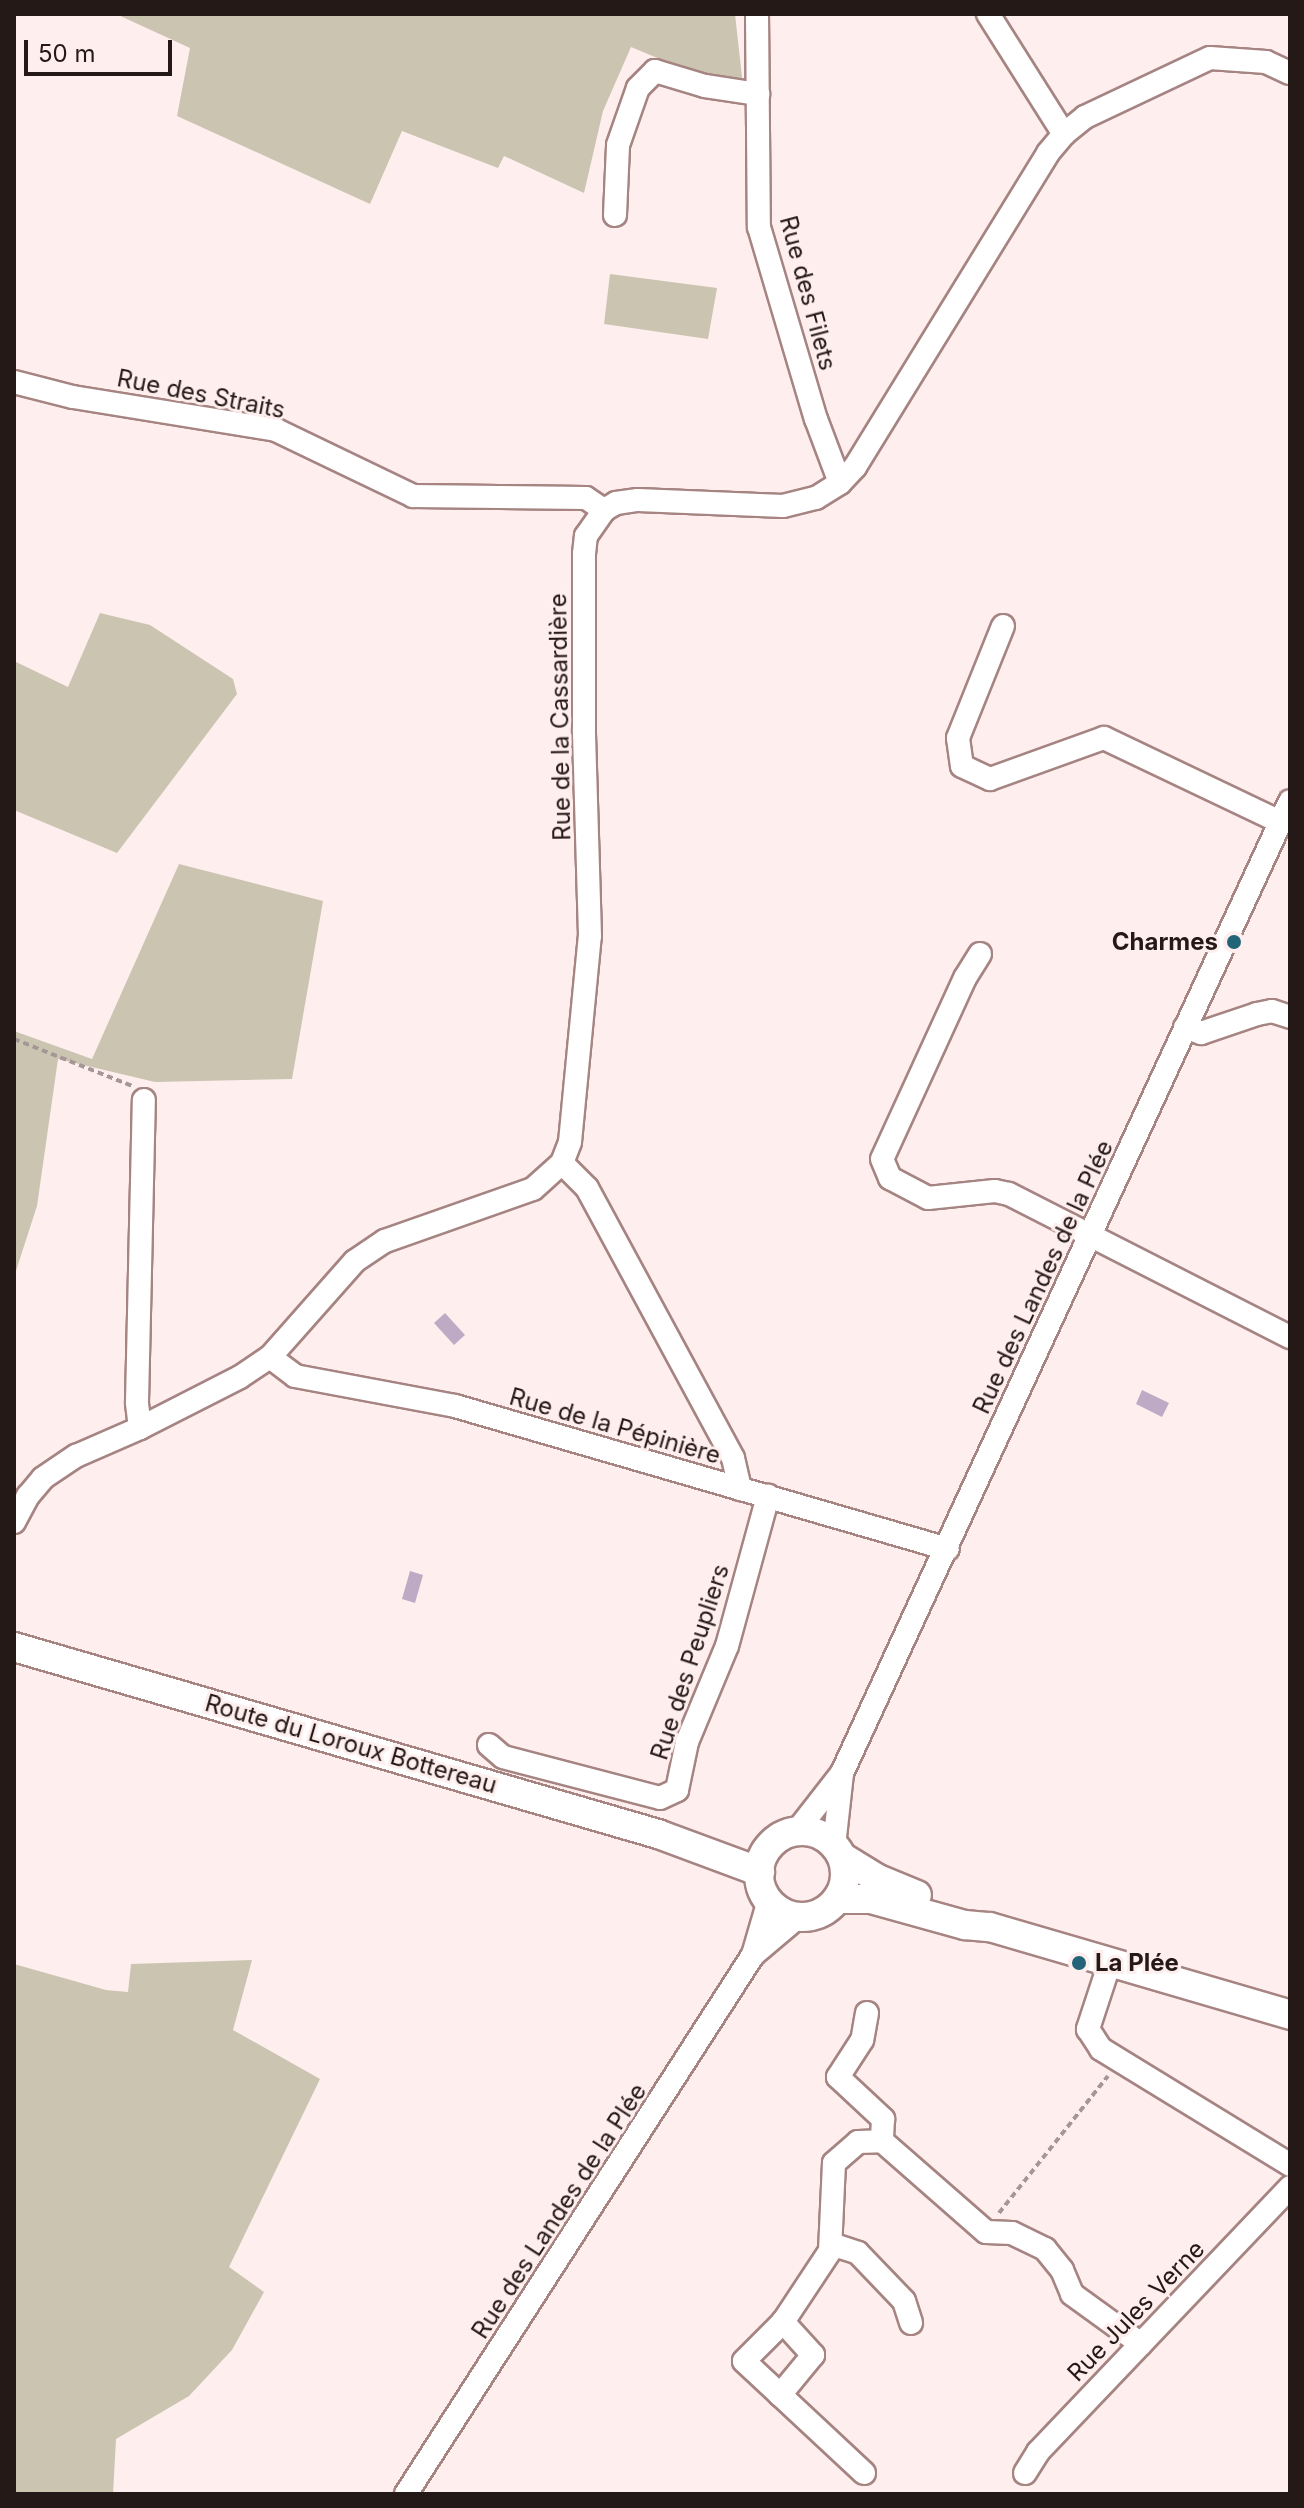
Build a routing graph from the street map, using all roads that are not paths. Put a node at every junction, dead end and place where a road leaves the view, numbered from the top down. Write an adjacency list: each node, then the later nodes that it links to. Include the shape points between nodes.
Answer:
1 (757, 14): 4 (street, Rue des Filets)
2 (988, 14): 5 (street)
3 (1290, 73): 5 (street, via 1266,62 1210,58 1085,117)
4 (758, 94): 6 (street, via 655,71 638,88 618,145); 8 (street, Rue des Filets, via 759,227)
5 (1064, 134): 8 (street)
6 (615, 215)
7 (14, 382): 9 (street, Rue des Straits, via 73,397 276,430 413,496 586,498)
8 (840, 483): 9 (street, via 816,498 783,506 638,500)
9 (604, 510): 17 (street, Rue de la Cassardière, via 586,536 584,554 590,936 570,1142)
10 (1003, 626): 12 (street, via 958,738 962,766 990,779 1104,738)
11 (1290, 801): 12 (street, Rue des Landes de la Plée)
12 (1280, 822): 15 (street, Rue des Landes de la Plée)
13 (980, 954): 18 (street, via 882,1159 885,1170 896,1184 928,1198 1003,1192)
14 (1290, 1017): 15 (street, via 1272,1011 1201,1033)
15 (1185, 1027): 18 (street, Rue des Landes de la Plée)
16 (144, 1100): 21 (street)
17 (562, 1163): 20 (street, via 533,1189 375,1248 355,1261); 22 (street, via 587,1188 733,1458)
18 (1092, 1234): 19 (street); 25 (street, Rue des Landes de la Plée)
19 (1290, 1337)
20 (270, 1357): 21 (street); 22 (street, Rue de la Pépinière, via 295,1376 455,1406)
21 (140, 1428): 24 (street, via 76,1456 43,1478)
22 (740, 1489): 23 (street, Rue de la Pépinière)
23 (768, 1496): 25 (street, Rue de la Pépinière); 27 (street, Rue des Peupliers, via 727,1646 687,1742 677,1790 660,1798 503,1757)
24 (14, 1522)
25 (948, 1549): 28 (street, Rue des Landes de la Plée)
26 (14, 1647): 31 (main road, Route du Loroux Bottereau)
27 (489, 1745)
28 (842, 1773): 29 (street, Rue des Landes de la Plée); 30 (street, Rue des Landes de la Plée)
29 (796, 1832): 30 (main road, via 823,1837); 31 (main road, via 772,1844)
30 (838, 1852): 32 (main road, via 844,1886); 35 (main road, via 878,1879 972,1914)
31 (762, 1863): 33 (main road, via 762,1889)
32 (837, 1899): 34 (main road, via 827,1910); 35 (main road, via 871,1899)
33 (769, 1900): 34 (main road, via 783,1913); 36 (street, Rue des Landes de la Plée)
34 (798, 1917): 36 (street, Rue des Landes de la Plée)
35 (990, 1927): 37 (main road)
36 (753, 1955): 50 (street, Rue des Landes de la Plée)
37 (1110, 1962): 39 (main road); 41 (street, via 1088,2029 1101,2049)
38 (867, 2013): 40 (street, via 862,2040 838,2077 883,2119)
39 (1290, 2015)
40 (882, 2141): 43 (street, via 858,2142 834,2163); 46 (street, via 986,2232 1012,2233 1045,2249 1072,2294)
41 (1290, 2165)
42 (1290, 2187): 46 (street, Rue Jules Verne)
43 (831, 2244): 44 (street); 45 (street, via 858,2253 904,2301)
44 (783, 2322): 47 (street, via 813,2355); 47 (street, via 744,2361)
45 (911, 2323)
46 (1141, 2344): 49 (street, Rue Jules Verne, via 1038,2452)
47 (780, 2395): 48 (street)
48 (864, 2473)
49 (1025, 2473)
50 (406, 2494)

